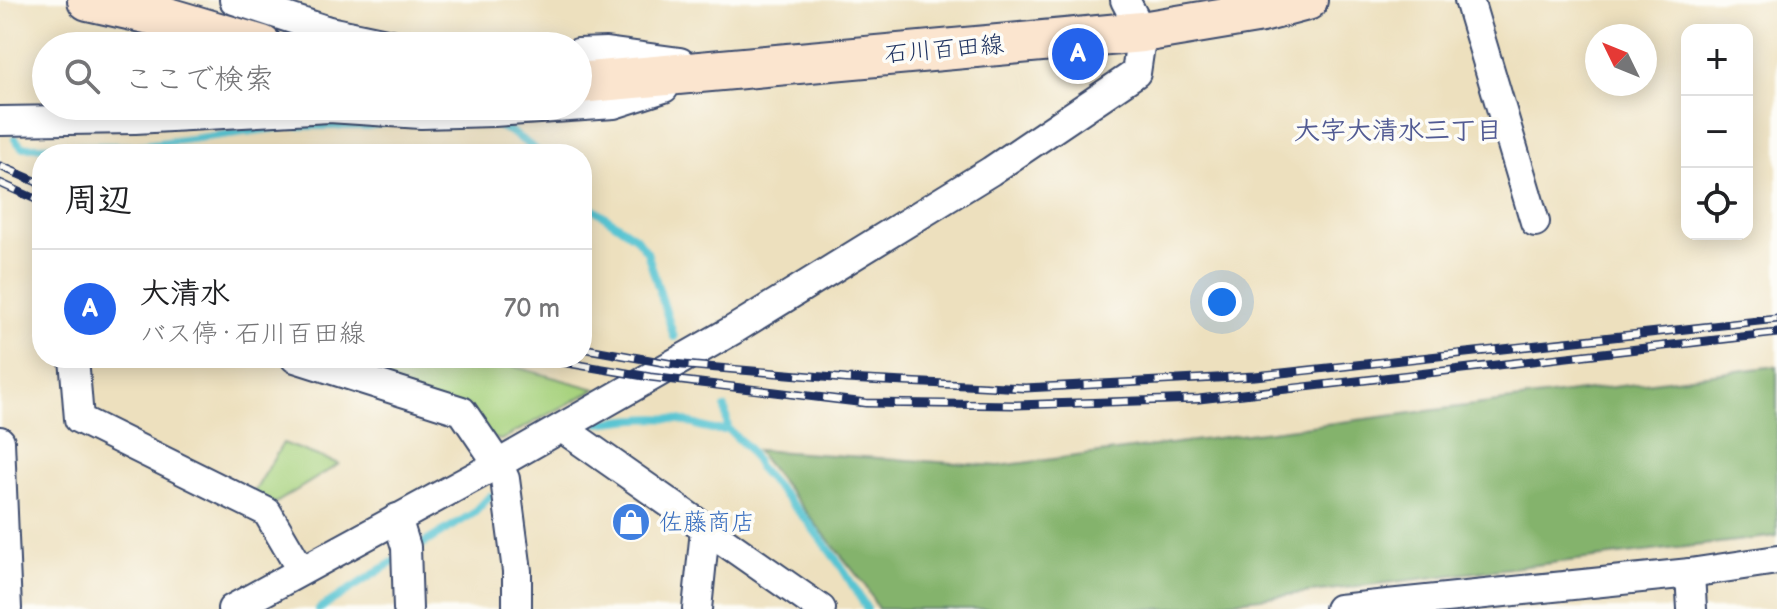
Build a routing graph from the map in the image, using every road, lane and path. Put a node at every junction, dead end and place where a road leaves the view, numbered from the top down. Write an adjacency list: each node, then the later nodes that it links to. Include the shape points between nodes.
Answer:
1 (88, 0): 6 (main road)
2 (234, 0): 7 (street)
3 (1307, 0): 5 (main road, 石川百田線, via 1262,12)
4 (1469, 0): 14 (street)
5 (1134, 16): 9 (main road, 石川百田線); 17 (street, via 1136,73 972,183)
6 (215, 32)
7 (334, 32)
8 (592, 52): 9 (street)
9 (726, 68): 10 (main road, 石川百田線); 11 (street, via 614,104)
10 (592, 82)
11 (592, 105)
12 (68, 120): 13 (street)
13 (0, 121)
14 (1535, 222)
15 (75, 368): 23 (street, via 79,419 267,512)
16 (327, 368): 19 (street, via 462,411)
17 (562, 428): 19 (street); 21 (street)
18 (0, 441): 26 (street)
19 (498, 464): 20 (street); 29 (street, via 505,479)
20 (397, 518): 23 (street); 28 (street, via 406,553)
21 (705, 530): 30 (street); 31 (street)
22 (1777, 560): 24 (street)
23 (301, 570): 27 (street)
24 (1690, 573): 25 (street); 33 (street)
25 (1439, 604): 32 (street)
26 (7, 609)
27 (232, 609)
28 (408, 609)
29 (517, 609)
30 (697, 609)
31 (821, 609)
32 (1339, 609)
33 (1692, 609)

